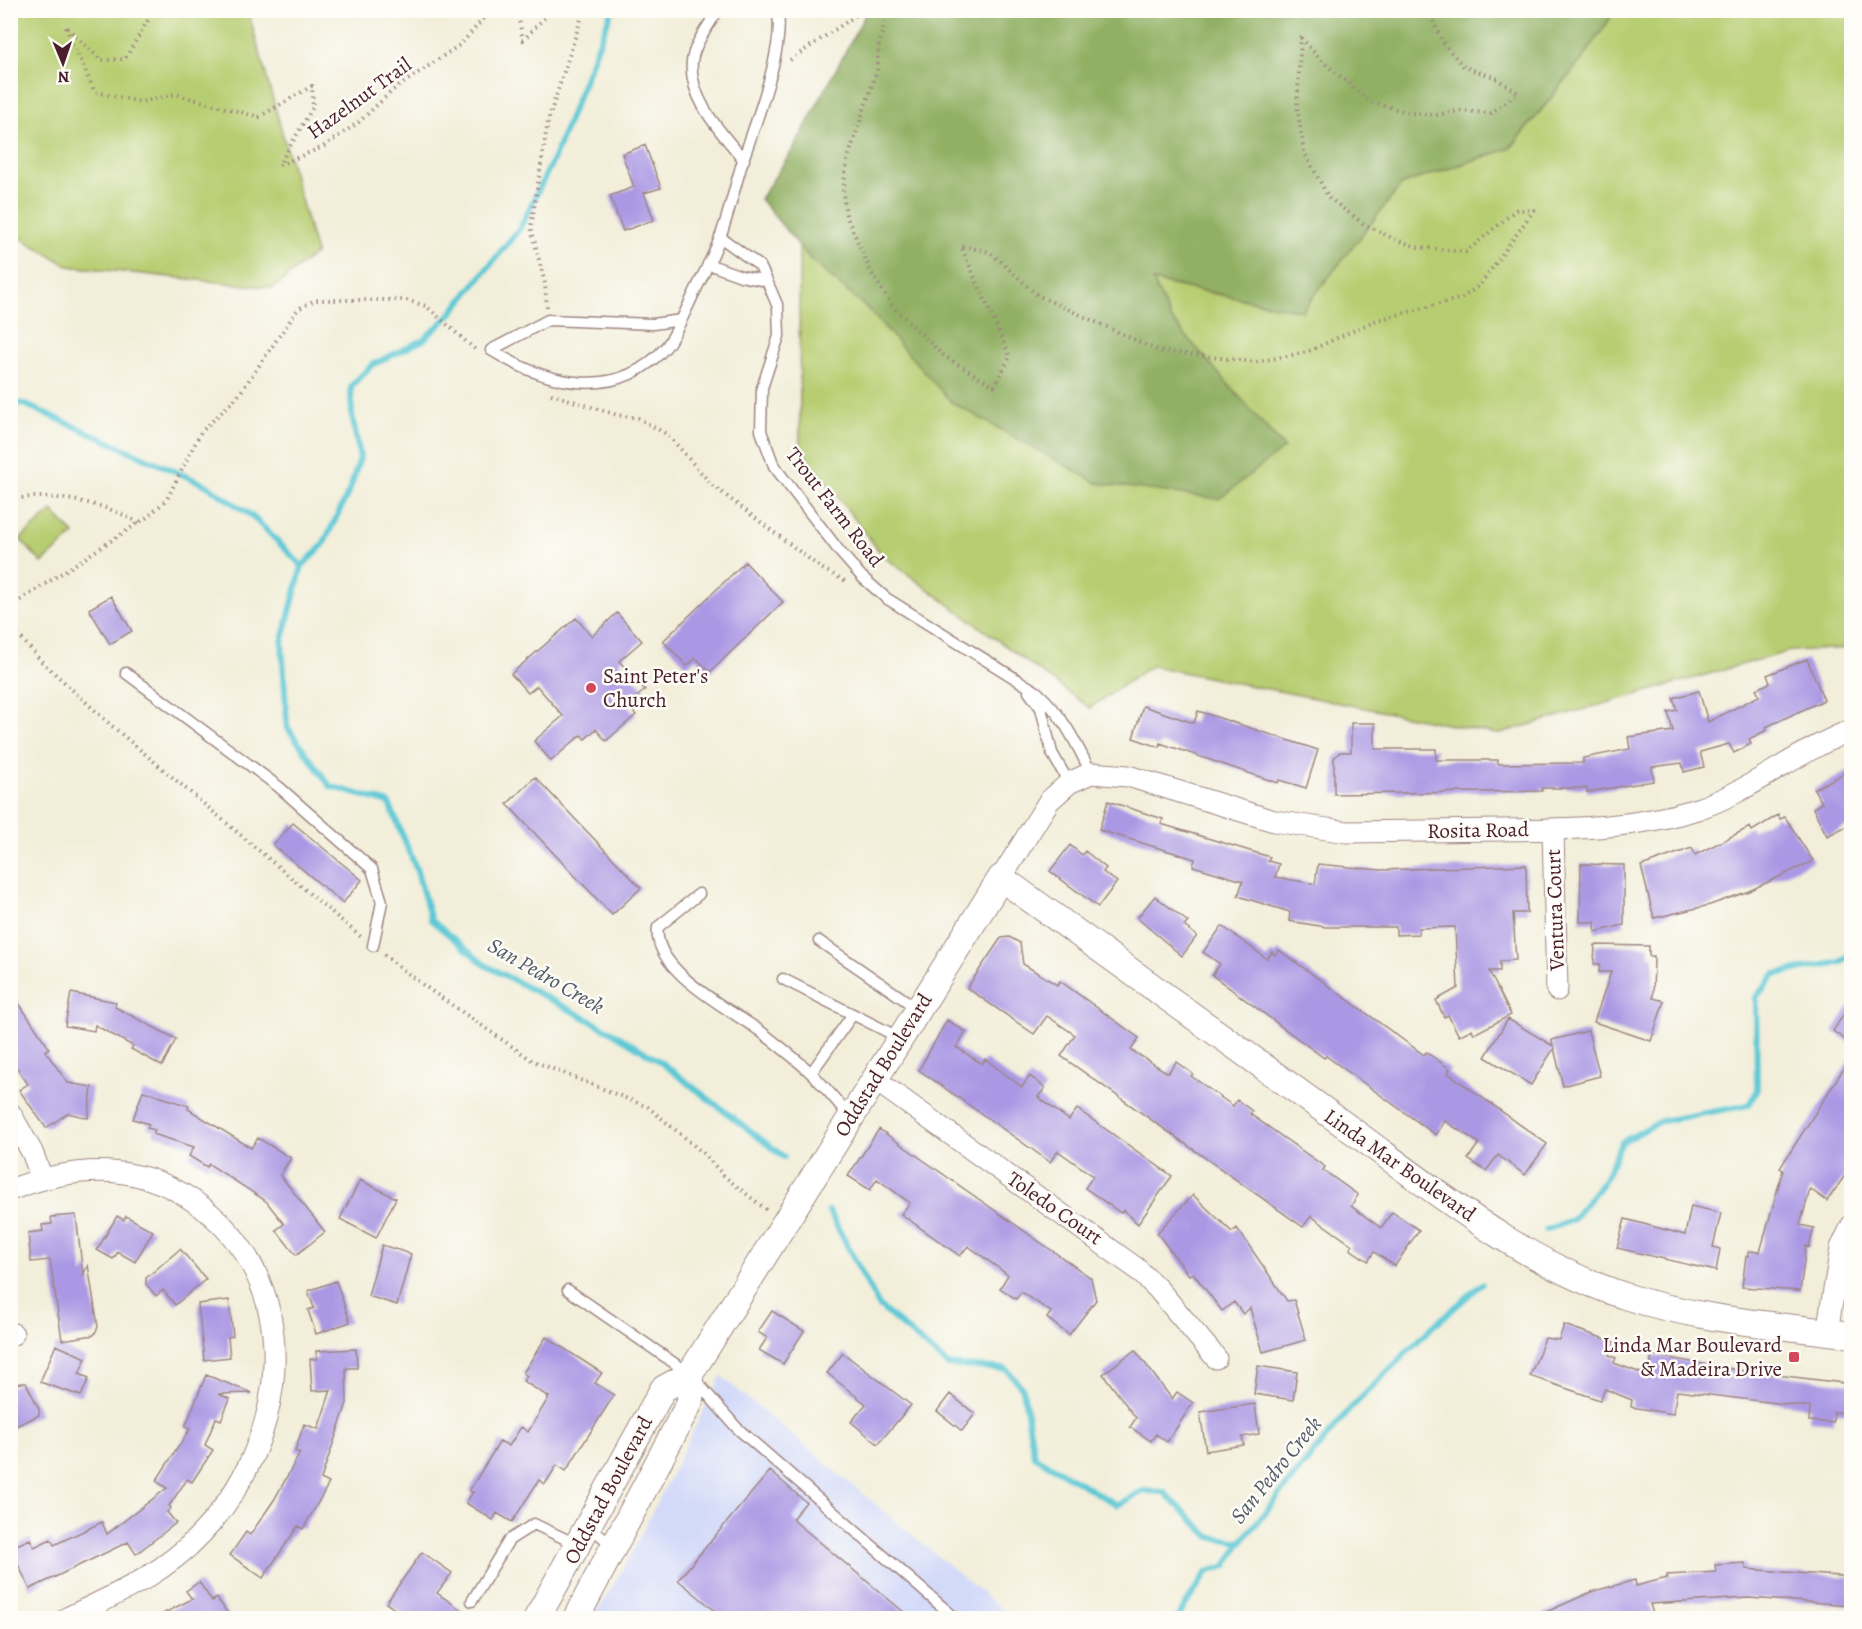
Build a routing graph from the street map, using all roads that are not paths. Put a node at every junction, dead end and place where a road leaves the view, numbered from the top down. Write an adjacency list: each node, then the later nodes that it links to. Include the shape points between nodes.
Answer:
1 (718, 10): 3 (lane, via 692,61 696,87 704,107)
2 (777, 10): 3 (lane, via 771,71)
3 (744, 160): 4 (lane)
4 (720, 237): 5 (lane); 6 (lane, Trout Farm Road, via 760,266)
5 (708, 264): 6 (lane); 7 (lane)
6 (767, 280): 9 (lane, Trout Farm Road, via 777,307 778,336 762,388 761,431 774,466 840,552 876,590)
7 (681, 320): 7 (lane, via 653,324 548,320 491,350 533,373 558,381 588,383 620,378 645,366 666,347)
8 (126, 674): 17 (lane, via 279,787 372,869 382,902)
9 (1020, 683): 11 (lane, Trout Farm Road, via 1037,692 1061,718); 12 (lane, Trout Farm Road, via 1041,708 1052,753)
10 (1851, 730): 13 (street, Rosita Road, via 1698,808 1625,825)
11 (1091, 773): 12 (street, Oddstad Boulevard); 13 (street, Rosita Road, via 1128,776 1309,828 1347,832)
12 (1070, 783): 14 (street, Oddstad Boulevard, via 1049,801)
13 (1553, 830): 19 (street, Ventura Court)
14 (1000, 878): 20 (street, Oddstad Boulevard); 31 (street, Linda Mar Boulevard, via 1456,1205 1541,1260 1584,1281 1675,1310)
15 (699, 894): 23 (lane, via 658,927 661,947 693,986 759,1030)
16 (819, 941): 20 (lane)
17 (373, 946)
18 (783, 979): 21 (lane)
19 (1557, 990)
20 (918, 1009): 22 (street, Oddstad Boulevard)
21 (853, 1014): 22 (lane); 23 (lane)
22 (900, 1038): 24 (street, Oddstad Boulevard)
23 (811, 1073): 26 (lane)
24 (874, 1079): 26 (street, Oddstad Boulevard); 32 (street, Toledo Court, via 1136,1268 1158,1288)
25 (10, 1113): 27 (street)
26 (850, 1117): 33 (street, Oddstad Boulevard)
27 (42, 1178): 28 (street); 37 (street, via 78,1170 112,1170 148,1178 182,1193 210,1212 234,1235 265,1290 274,1356 273,1388 266,1419 251,1458 222,1509 201,1534 156,1572)
28 (10, 1190)
29 (1851, 1225): 31 (street, via 1841,1248)
30 (568, 1290): 33 (lane)
31 (1839, 1334)
32 (1216, 1358)
33 (690, 1374): 34 (street, Oddstad Boulevard, via 663,1389); 35 (street, Oddstad Boulevard, via 690,1402); 40 (lane, via 737,1428)
34 (584, 1536): 35 (lane); 36 (lane, via 534,1524 509,1540); 38 (street, Oddstad Boulevard)
35 (615, 1547): 39 (street, Oddstad Boulevard)
36 (472, 1601)
37 (67, 1618)
38 (537, 1618)
39 (576, 1618)
40 (955, 1618)

